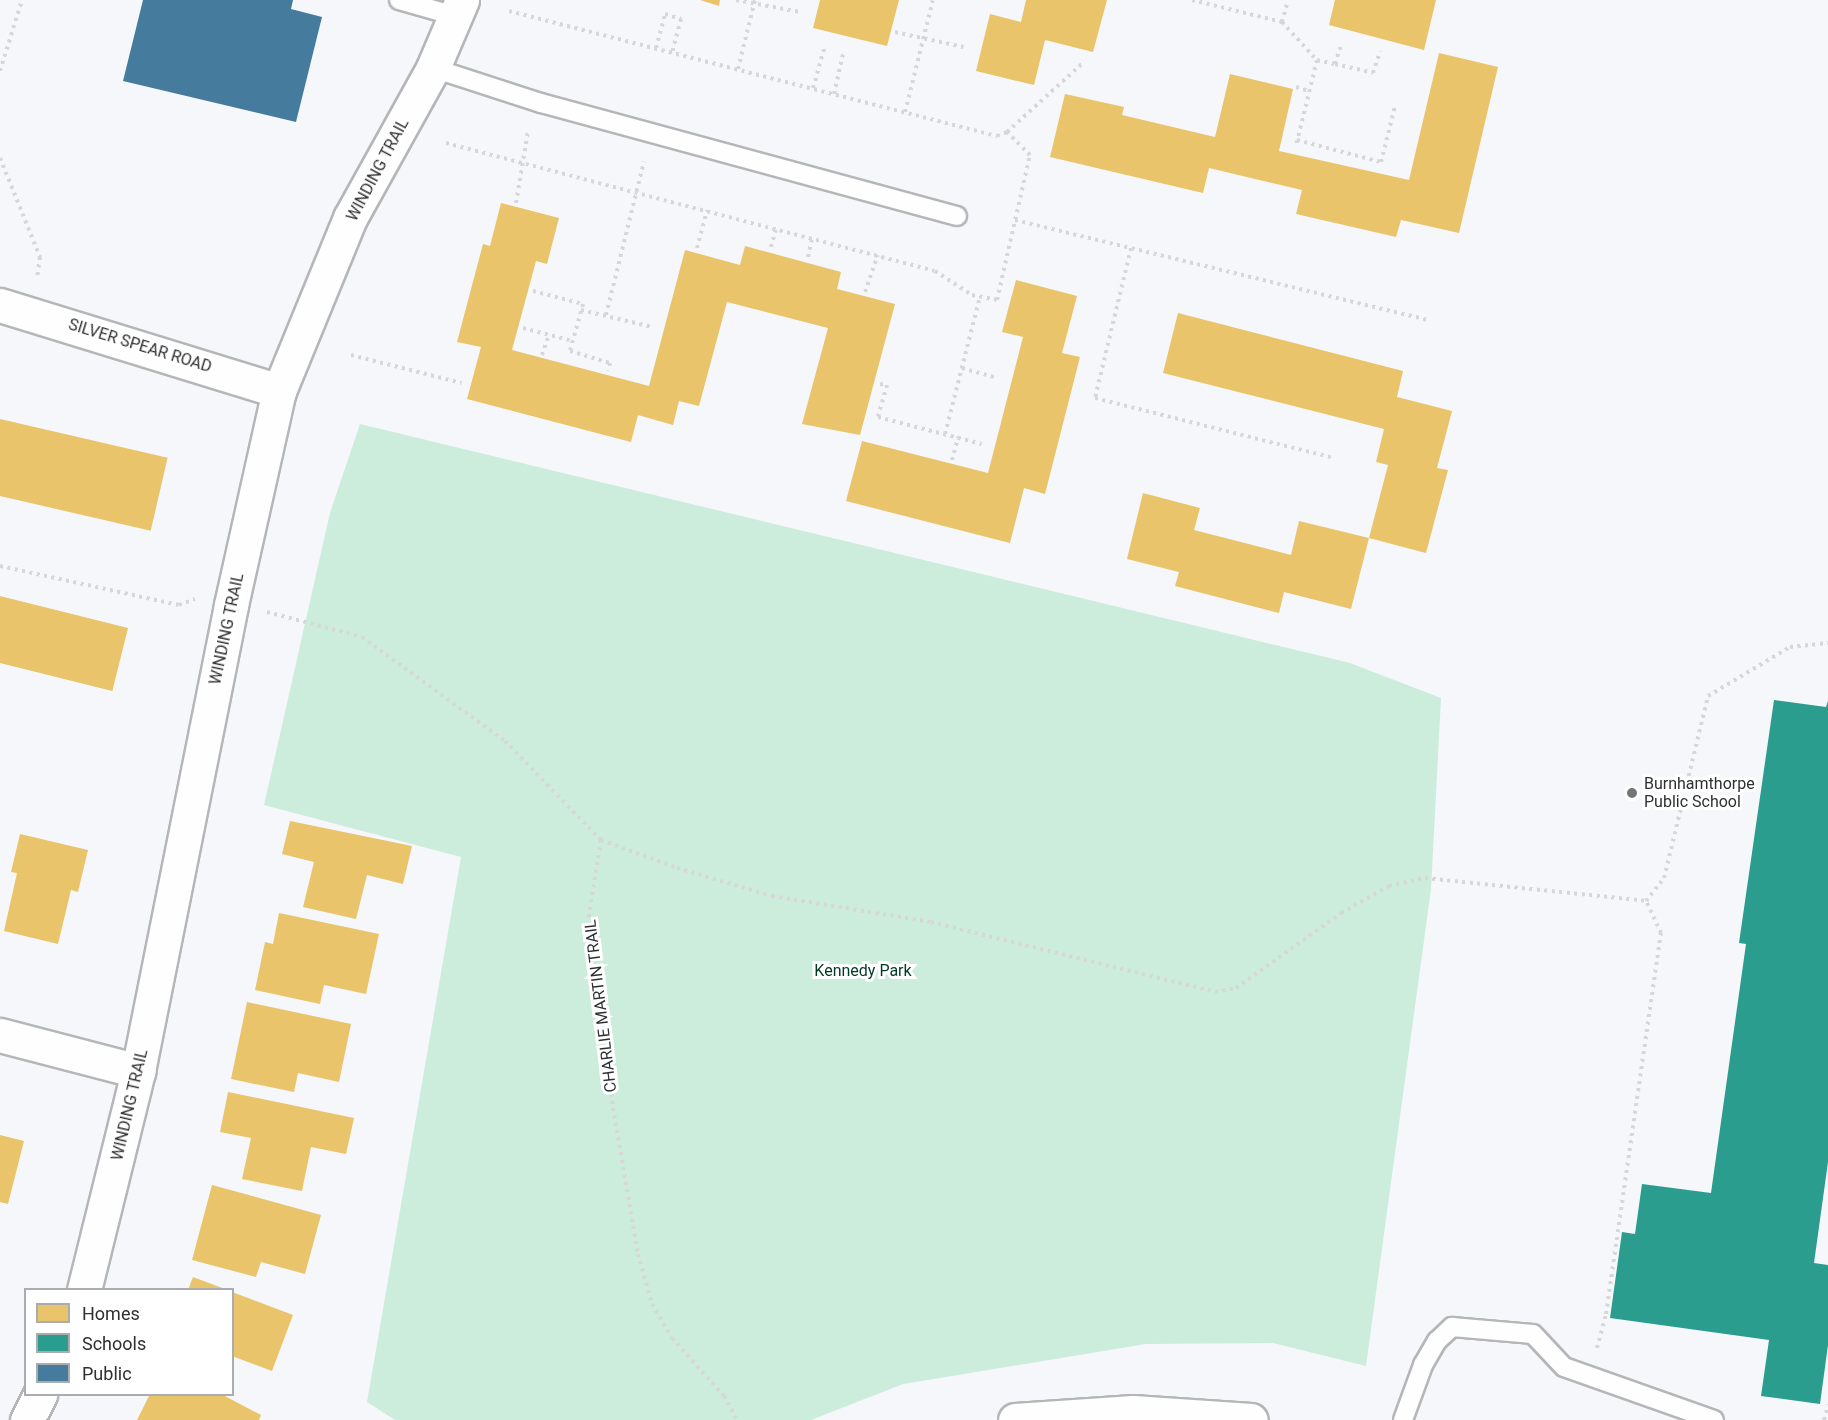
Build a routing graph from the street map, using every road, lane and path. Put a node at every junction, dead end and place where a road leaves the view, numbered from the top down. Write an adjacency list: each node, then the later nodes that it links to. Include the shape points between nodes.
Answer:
1 (22, 0): 27 (path)
2 (399, 0): 10 (lane)
3 (736, 0): 7 (path)
4 (933, 0): 15 (path)
5 (1192, 0): 9 (path)
6 (1218, 0): 9 (path)
7 (754, 1): 12 (path); 26 (path)
8 (1287, 3): 13 (path)
9 (1216, 6): 13 (path)
10 (458, 8): 25 (street, WINDING TRAIL)
11 (509, 11): 18 (path)
12 (800, 12)
13 (1282, 22): 23 (path)
14 (896, 32): 15 (path)
15 (923, 38): 17 (path); 34 (path)
16 (1341, 45): 24 (path)
17 (963, 47)
18 (656, 48): 21 (path); 21 (path, via 665,14 681,19)
19 (824, 49): 29 (path)
20 (1380, 51): 24 (path, via 1373,73)
21 (672, 52): 26 (path)
22 (843, 54): 31 (path)
23 (1317, 60): 24 (path); 30 (path)
24 (1335, 64)
25 (433, 68): 32 (lane); 70 (street, WINDING TRAIL, via 350,218)
26 (738, 69): 29 (path)
27 (0, 71)
28 (1296, 87): 30 (path)
29 (813, 88): 31 (path)
30 (1309, 91): 37 (path)
31 (834, 94): 34 (path)
32 (542, 103): 36 (lane); 40 (path, via 525,135 528,150)
33 (1395, 106): 37 (path, via 1381,162)
34 (905, 112): 35 (path, via 997,136)
35 (1007, 132)
36 (652, 133): 42 (lane); 57 (path)
37 (1298, 140): 38 (path)
38 (1296, 146)
39 (0, 158): 56 (path, via 40,258)
40 (516, 203)
41 (707, 210): 47 (path)
42 (957, 216)
43 (1015, 220): 48 (path)
44 (776, 228): 46 (path)
45 (812, 238): 50 (path)
46 (771, 247)
47 (697, 248)
48 (1131, 248): 58 (path); 74 (path, via 1095,398)
49 (878, 255): 52 (path)
50 (808, 257)
51 (533, 291): 55 (path, via 583,304)
52 (865, 292)
53 (980, 297): 65 (path)
54 (0, 305): 56 (street, SILVER SPEAR ROAD)
55 (581, 310): 57 (path); 62 (path)
56 (32, 312): 70 (street, SILVER SPEAR ROAD)
57 (606, 315): 59 (path)
58 (1428, 320)
59 (652, 327)
60 (523, 328): 61 (path)
61 (549, 335): 62 (path); 64 (path)
62 (573, 341): 66 (path, via 570,351 610,363)
63 (351, 355): 68 (path)
64 (542, 355)
65 (962, 368): 67 (path); 71 (path)
66 (608, 371)
67 (996, 378)
68 (462, 383)
69 (880, 384): 71 (path, via 887,386 878,417)
70 (279, 391): 83 (street, WINDING TRAIL, via 231,605)
71 (945, 434): 72 (path)
72 (958, 437): 73 (path); 75 (path)
73 (982, 444)
74 (1334, 458)
75 (952, 460)
76 (0, 566): 77 (path, via 179,605)
77 (197, 598)
78 (258, 611): 80 (path, via 336,627 362,637 505,741)
79 (1828, 643): 81 (path, via 1790,646 1708,696 1664,878)
80 (601, 840): 81 (path, via 772,896 931,922 1215,992 1236,988 1341,914 1389,886 1425,878); 90 (path, CHARLIE MARTIN TRAIL, via 589,915 613,1108 638,1254 652,1304 672,1338 724,1396)
81 (1646, 901): 85 (path, via 1661,933 1606,1314)
82 (0, 1035): 83 (street)
83 (138, 1071): 84 (street, WINDING TRAIL)
84 (84, 1288)
85 (1585, 1374): 93 (lane, via 1564,1366 1533,1334 1452,1327 1437,1341 1423,1365); 94 (lane)
86 (39, 1396): 89 (street)
87 (1828, 1405): 95 (path)
88 (1192, 1418): 91 (street, via 1133,1412); 92 (street)
89 (27, 1420)
90 (737, 1420)
91 (1015, 1420)
92 (1251, 1420)
93 (1403, 1420)
94 (1714, 1420)
95 (1824, 1420)

